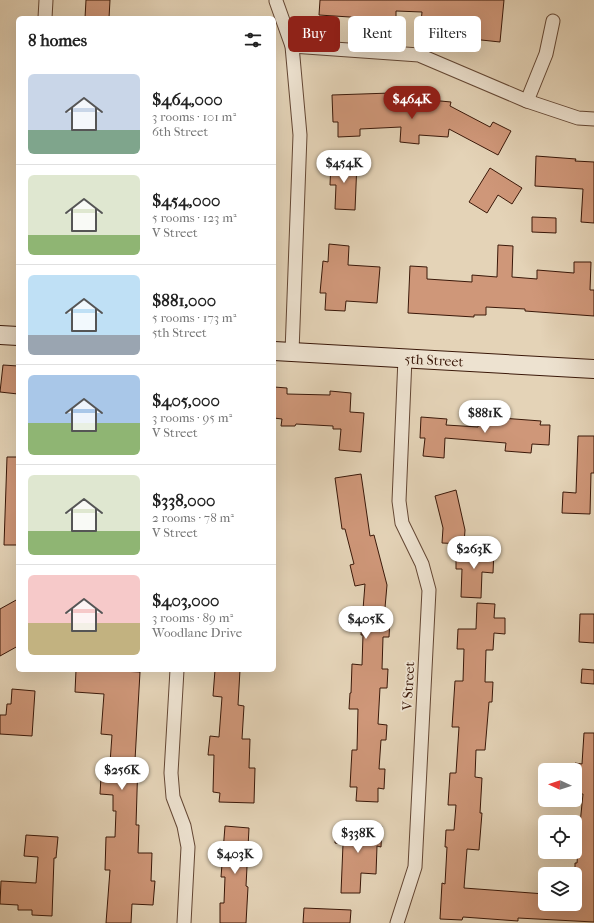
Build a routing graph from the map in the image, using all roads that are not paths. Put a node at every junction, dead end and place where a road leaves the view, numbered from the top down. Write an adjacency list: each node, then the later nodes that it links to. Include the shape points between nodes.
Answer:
1 (46, 0): 3 (street)
2 (276, 1): 5 (street)
3 (45, 16)
4 (553, 21): 8 (street, via 546,54)
5 (288, 35)
6 (340, 49): 8 (street, via 419,55)
7 (293, 52): 13 (street, via 300,135)
8 (527, 101): 9 (street, via 578,118)
9 (594, 119)
10 (0, 335): 11 (main road)
11 (16, 336)
12 (276, 351): 13 (main road, 5th Street)
13 (292, 352): 14 (main road, 5th Street)
14 (405, 358): 15 (main road, 5th Street); 18 (street, V Street, via 399,501 402,523 422,564 429,590 415,867)
15 (594, 369)
16 (177, 672): 17 (street, via 170,773 173,797 184,826 188,847)
17 (184, 923)
18 (397, 923)

